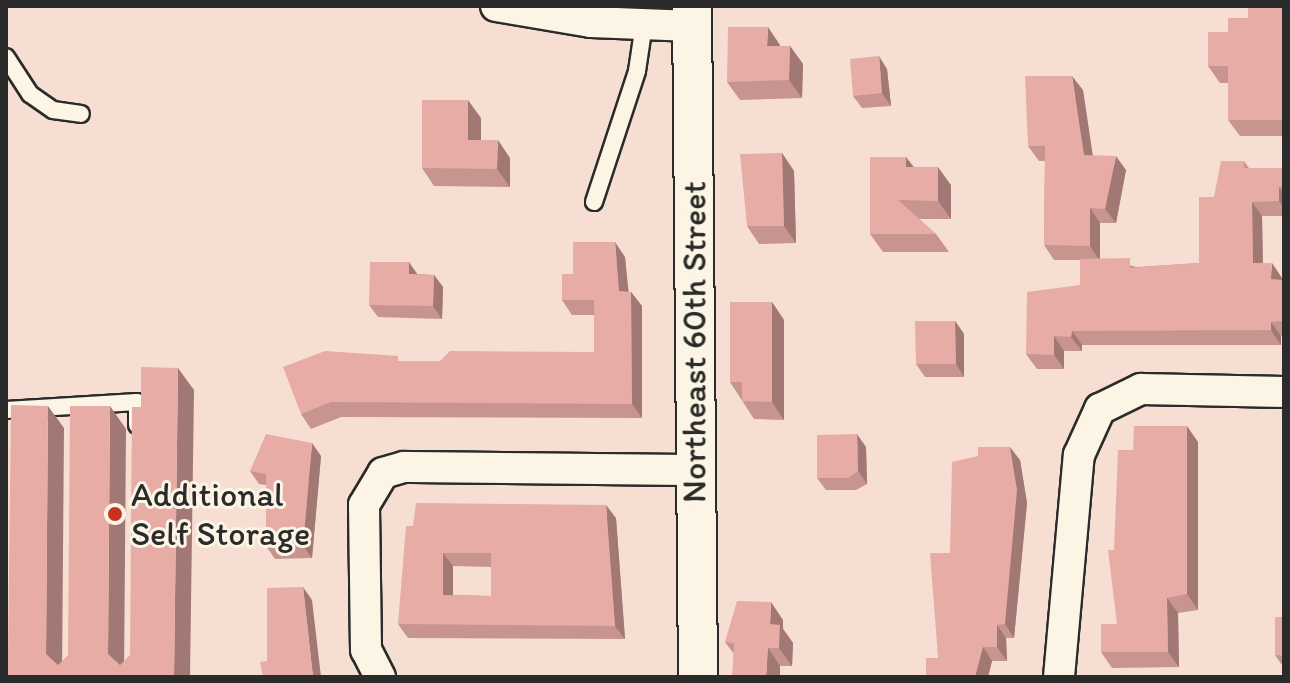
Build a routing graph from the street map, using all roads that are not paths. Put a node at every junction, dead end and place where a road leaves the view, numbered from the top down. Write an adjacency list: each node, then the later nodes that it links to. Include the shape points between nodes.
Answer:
1 (496, 6): 3 (street)
2 (692, 16): 3 (street); 10 (street, Northeast 60th Street)
3 (644, 24): 6 (lane, via 637,71)
4 (6, 57): 5 (lane, via 30,94 53,110)
5 (81, 114)
6 (594, 202)
7 (1284, 392): 13 (street, via 1141,389 1100,409 1079,455)
8 (13, 415): 9 (lane, via 75,414 137,402)
9 (136, 448)
10 (695, 470): 11 (street, via 404,467 376,478 364,505 365,635 369,663); 12 (street, Northeast 60th Street)
11 (380, 677)
12 (698, 677)
13 (1059, 677)

